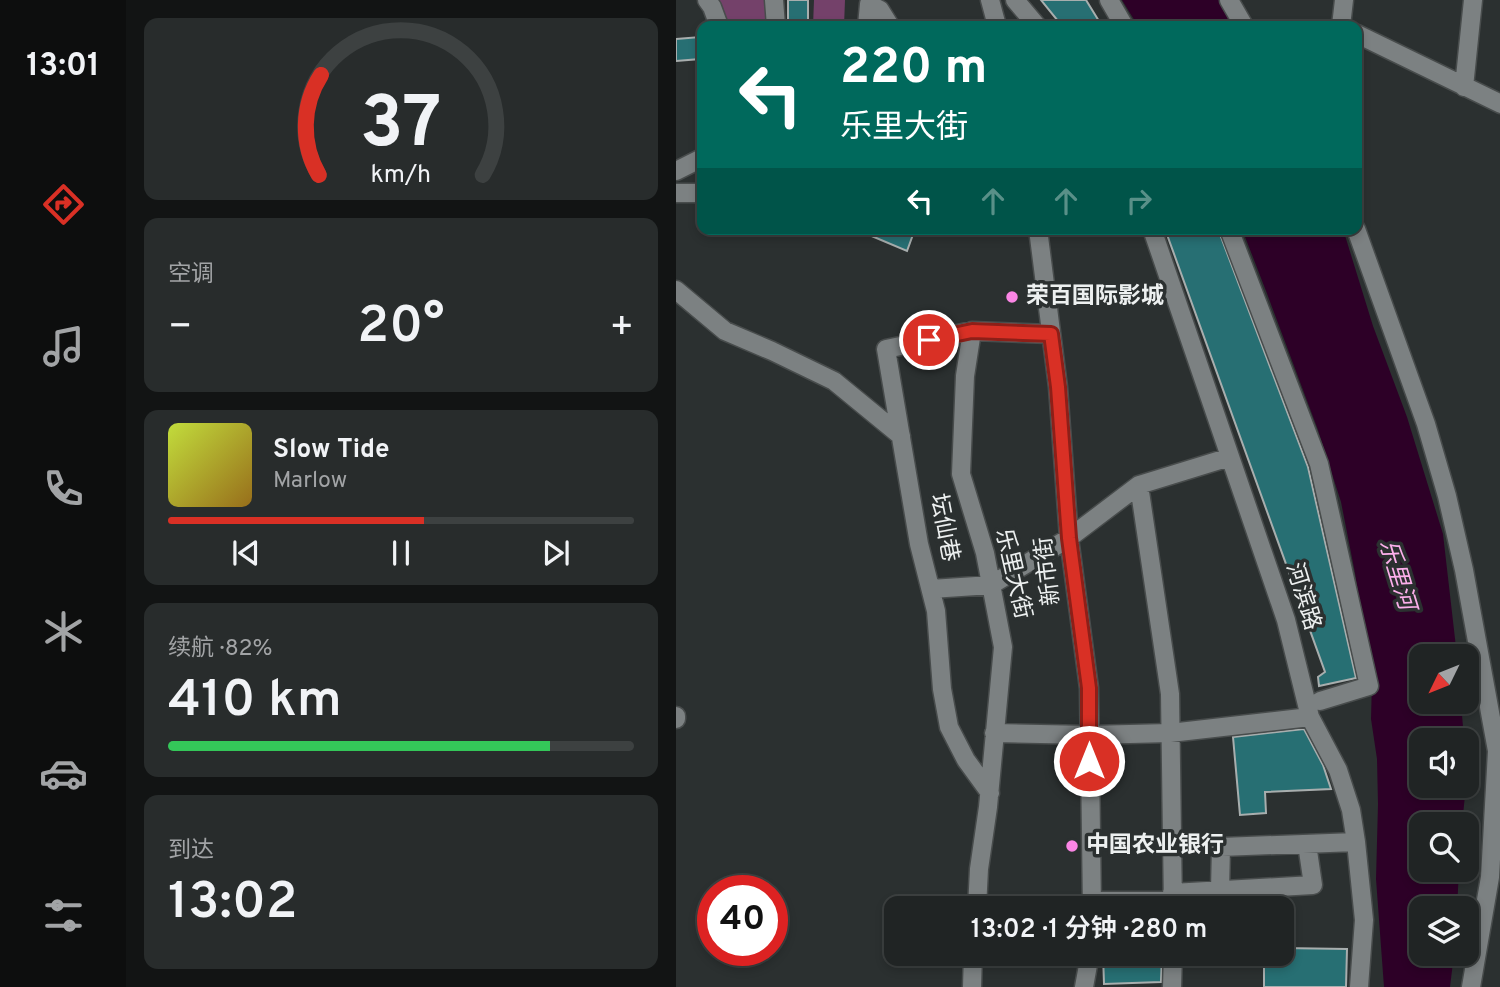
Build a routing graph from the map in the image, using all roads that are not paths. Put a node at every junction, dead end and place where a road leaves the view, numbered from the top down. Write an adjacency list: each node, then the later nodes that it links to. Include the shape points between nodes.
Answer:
1 (707, 0): 9 (street)
2 (773, 0): 10 (street)
3 (990, 0): 13 (street)
4 (1015, 0): 14 (street)
5 (1109, 0): 15 (street)
6 (1229, 0): 16 (street)
7 (1344, 0): 17 (street)
8 (1473, 0): 19 (street)
9 (717, 21)
10 (775, 21)
11 (867, 21): 12 (street, via 869,4)
12 (887, 21)
13 (996, 21)
14 (1033, 21)
15 (1121, 21)
16 (1241, 21)
17 (1342, 21)
18 (1362, 36): 19 (street)
19 (1464, 87): 20 (street)
20 (1500, 104)
21 (697, 160): 22 (street)
22 (676, 171)
23 (676, 193): 24 (street)
24 (697, 193)
25 (1040, 235): 31 (street, 新市街)
26 (1154, 235): 33 (street, 河滨路)
27 (1231, 235): 38 (street, via 1319,464 1369,687)
28 (1358, 235): 43 (street, via 1447,496)
29 (676, 290): 32 (street, via 725,331 834,381)
30 (972, 331): 31 (street); 32 (street, 坛仙巷, via 886,349); 36 (street, 乐里大街, via 965,376 961,474)
31 (1051, 334): 35 (street, 新市街)
32 (901, 436): 37 (street, 坛仙巷)
33 (1230, 457): 34 (street); 39 (street, 河滨路, via 1286,620)
34 (1139, 485): 35 (street); 41 (street, via 1170,694)
35 (1069, 538): 36 (street); 42 (street, 新市街, via 1089,688)
36 (991, 585): 37 (street); 40 (street, 乐里大街, via 1003,647)
37 (931, 589): 44 (street, 坛仙巷, via 949,727)
38 (1320, 701)
39 (1310, 716): 41 (street); 45 (street, 河滨路, via 1338,770)
40 (994, 733): 42 (street); 44 (street, 乐里大街)
41 (1170, 733): 42 (street); 50 (street)
42 (1089, 735): 49 (street, 新市街)
43 (1499, 751): 59 (street, via 1490,877)
44 (990, 793): 48 (street, 乐里大街)
45 (1356, 842): 46 (street); 58 (street, 河滨路, via 1364,920)
46 (1307, 844): 47 (street, via 1221,847); 47 (street, via 1313,885)
47 (1220, 890): 51 (street)
48 (978, 896)
49 (1092, 896)
50 (1172, 896)
51 (1191, 896)
52 (973, 966): 55 (street)
53 (1088, 966): 56 (street)
54 (1173, 966): 57 (street)
55 (972, 987)
56 (1084, 987)
57 (1172, 987)
58 (1358, 987)
59 (1471, 987)

